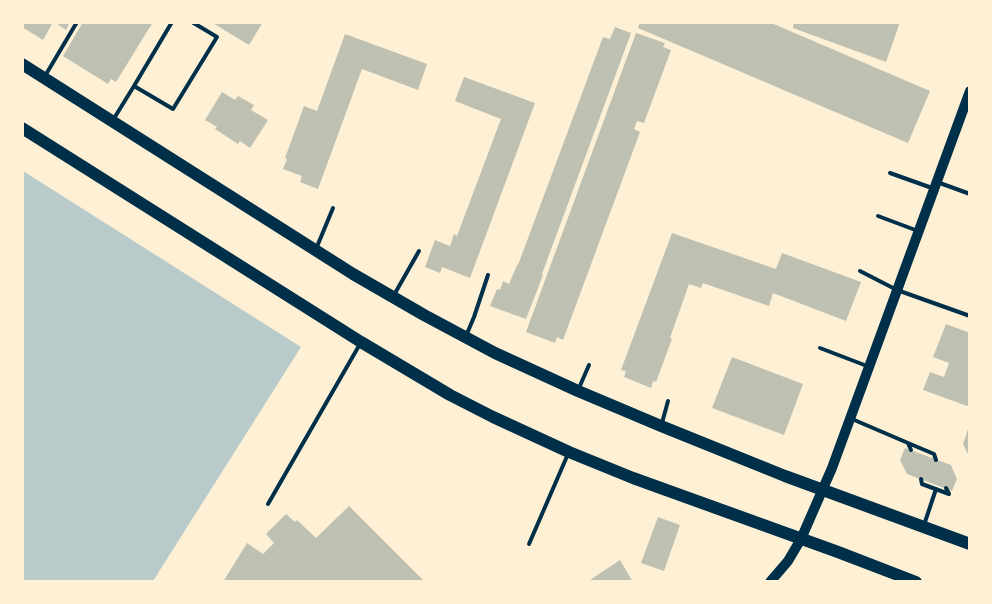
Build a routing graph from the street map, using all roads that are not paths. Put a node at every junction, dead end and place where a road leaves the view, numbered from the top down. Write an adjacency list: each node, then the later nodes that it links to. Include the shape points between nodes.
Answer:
1 (77, 22): 5 (lane)
2 (172, 22): 6 (lane)
3 (192, 22): 6 (lane, via 217,37 173,109)
4 (22, 64): 5 (main road)
5 (44, 77): 8 (main road)
6 (134, 86): 8 (lane)
7 (970, 91): 11 (main road)
8 (112, 121): 16 (main road)
9 (22, 128): 24 (main road)
10 (890, 173): 11 (lane)
11 (935, 186): 12 (lane); 15 (main road)
12 (970, 194)
13 (333, 208): 16 (lane)
14 (878, 216): 15 (lane)
15 (919, 232): 20 (main road)
16 (316, 251): 21 (main road)
17 (419, 251): 21 (lane)
18 (860, 271): 20 (lane)
19 (488, 275): 23 (lane)
20 (897, 290): 22 (lane); 27 (main road)
21 (392, 297): 23 (main road)
22 (970, 316)
23 (466, 338): 28 (main road)
24 (361, 342): 34 (main road, via 457,398); 40 (lane)
25 (820, 348): 27 (lane)
26 (589, 365): 28 (lane)
27 (869, 367): 30 (main road)
28 (578, 390): 31 (main road)
29 (668, 401): 31 (lane)
30 (851, 418): 32 (lane); 39 (main road)
31 (661, 426): 39 (main road)
32 (908, 443): 33 (lane); 35 (lane, via 934,454)
33 (911, 450)
34 (569, 452): 42 (main road); 43 (lane)
35 (936, 460)
36 (920, 479): 38 (lane, via 922,484)
37 (946, 488): 38 (lane, via 949,494)
38 (936, 489): 41 (lane)
39 (824, 490): 41 (main road); 42 (main road)
40 (268, 504)
41 (923, 527): 44 (main road)
42 (801, 539): 45 (main road); 46 (main road)
43 (529, 544)
44 (970, 544)
45 (770, 582)
46 (916, 582)

